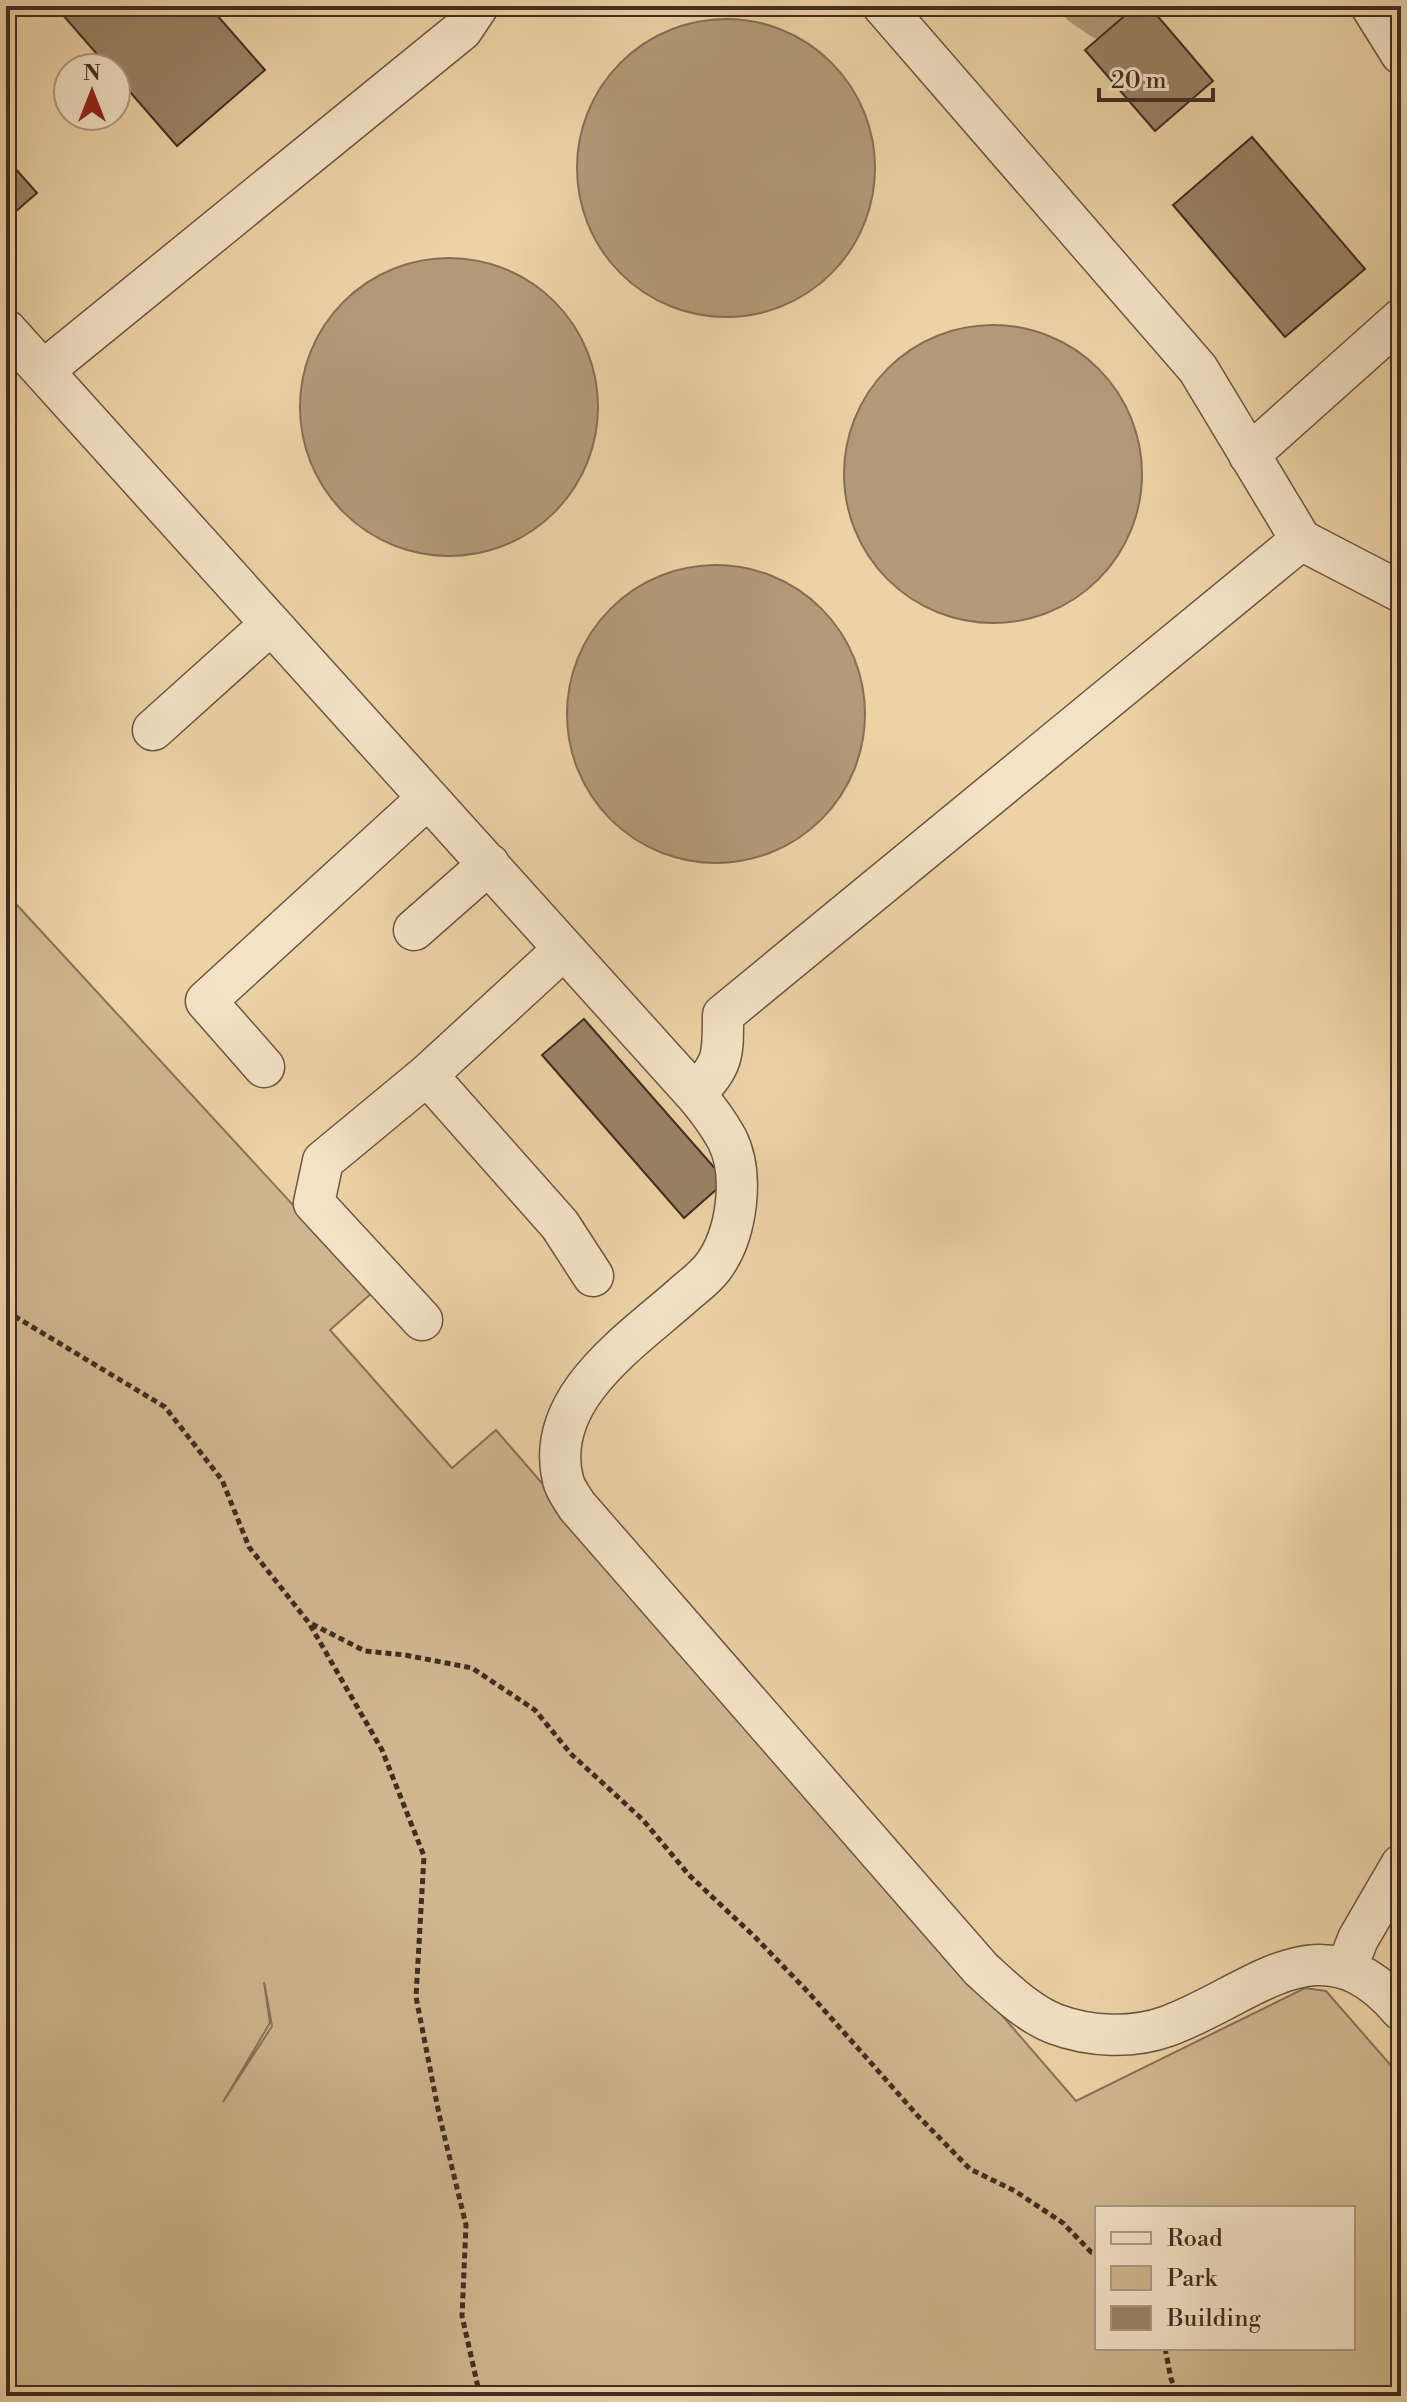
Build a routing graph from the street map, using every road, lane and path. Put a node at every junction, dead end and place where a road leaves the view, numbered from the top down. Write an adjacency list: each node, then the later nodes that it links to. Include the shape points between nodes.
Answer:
1 (478, 6): 7 (lane, via 462,30)
2 (883, 6): 8 (lane, via 1198,369)
3 (1371, 6): 4 (lane)
4 (1401, 54)
5 (1401, 319): 8 (lane)
6 (6, 330): 7 (lane)
7 (43, 371): 11 (lane)
8 (1249, 455): 9 (lane)
9 (1301, 540): 10 (lane); 19 (lane, via 723,1015 717,1072)
10 (1401, 592)
11 (271, 624): 12 (lane); 13 (lane)
12 (153, 730)
13 (428, 798): 14 (lane); 17 (lane, via 206,1001)
14 (489, 864): 15 (lane); 16 (lane)
15 (414, 930)
16 (564, 949): 18 (lane); 19 (lane)
17 (264, 1067)
18 (427, 1075): 20 (lane, via 560,1225); 22 (lane, via 323,1161 314,1203)
19 (695, 1094): 25 (lane, via 728,1142 737,1206 728,1239 713,1268 601,1368 578,1396 560,1453 563,1482 577,1506 981,1969 1053,2023 1093,2034 1130,2035 1167,2026 1298,1965)
20 (593, 1276)
21 (6, 1311): 23 (path, via 165,1407 222,1480 249,1547)
22 (422, 1320)
23 (309, 1623): 27 (path, via 365,1651 472,1668 535,1710 571,1754 643,1820 689,1875 788,1971 970,2169 1063,2223); 29 (path, via 382,1750 424,1856 416,1997 466,2225 462,2316)
24 (1401, 1865): 25 (lane)
25 (1347, 1967): 26 (lane, via 1384,1990)
26 (1401, 2010)
27 (1095, 2253)
28 (1165, 2350): 30 (path)
29 (480, 2396)
30 (1179, 2396)

